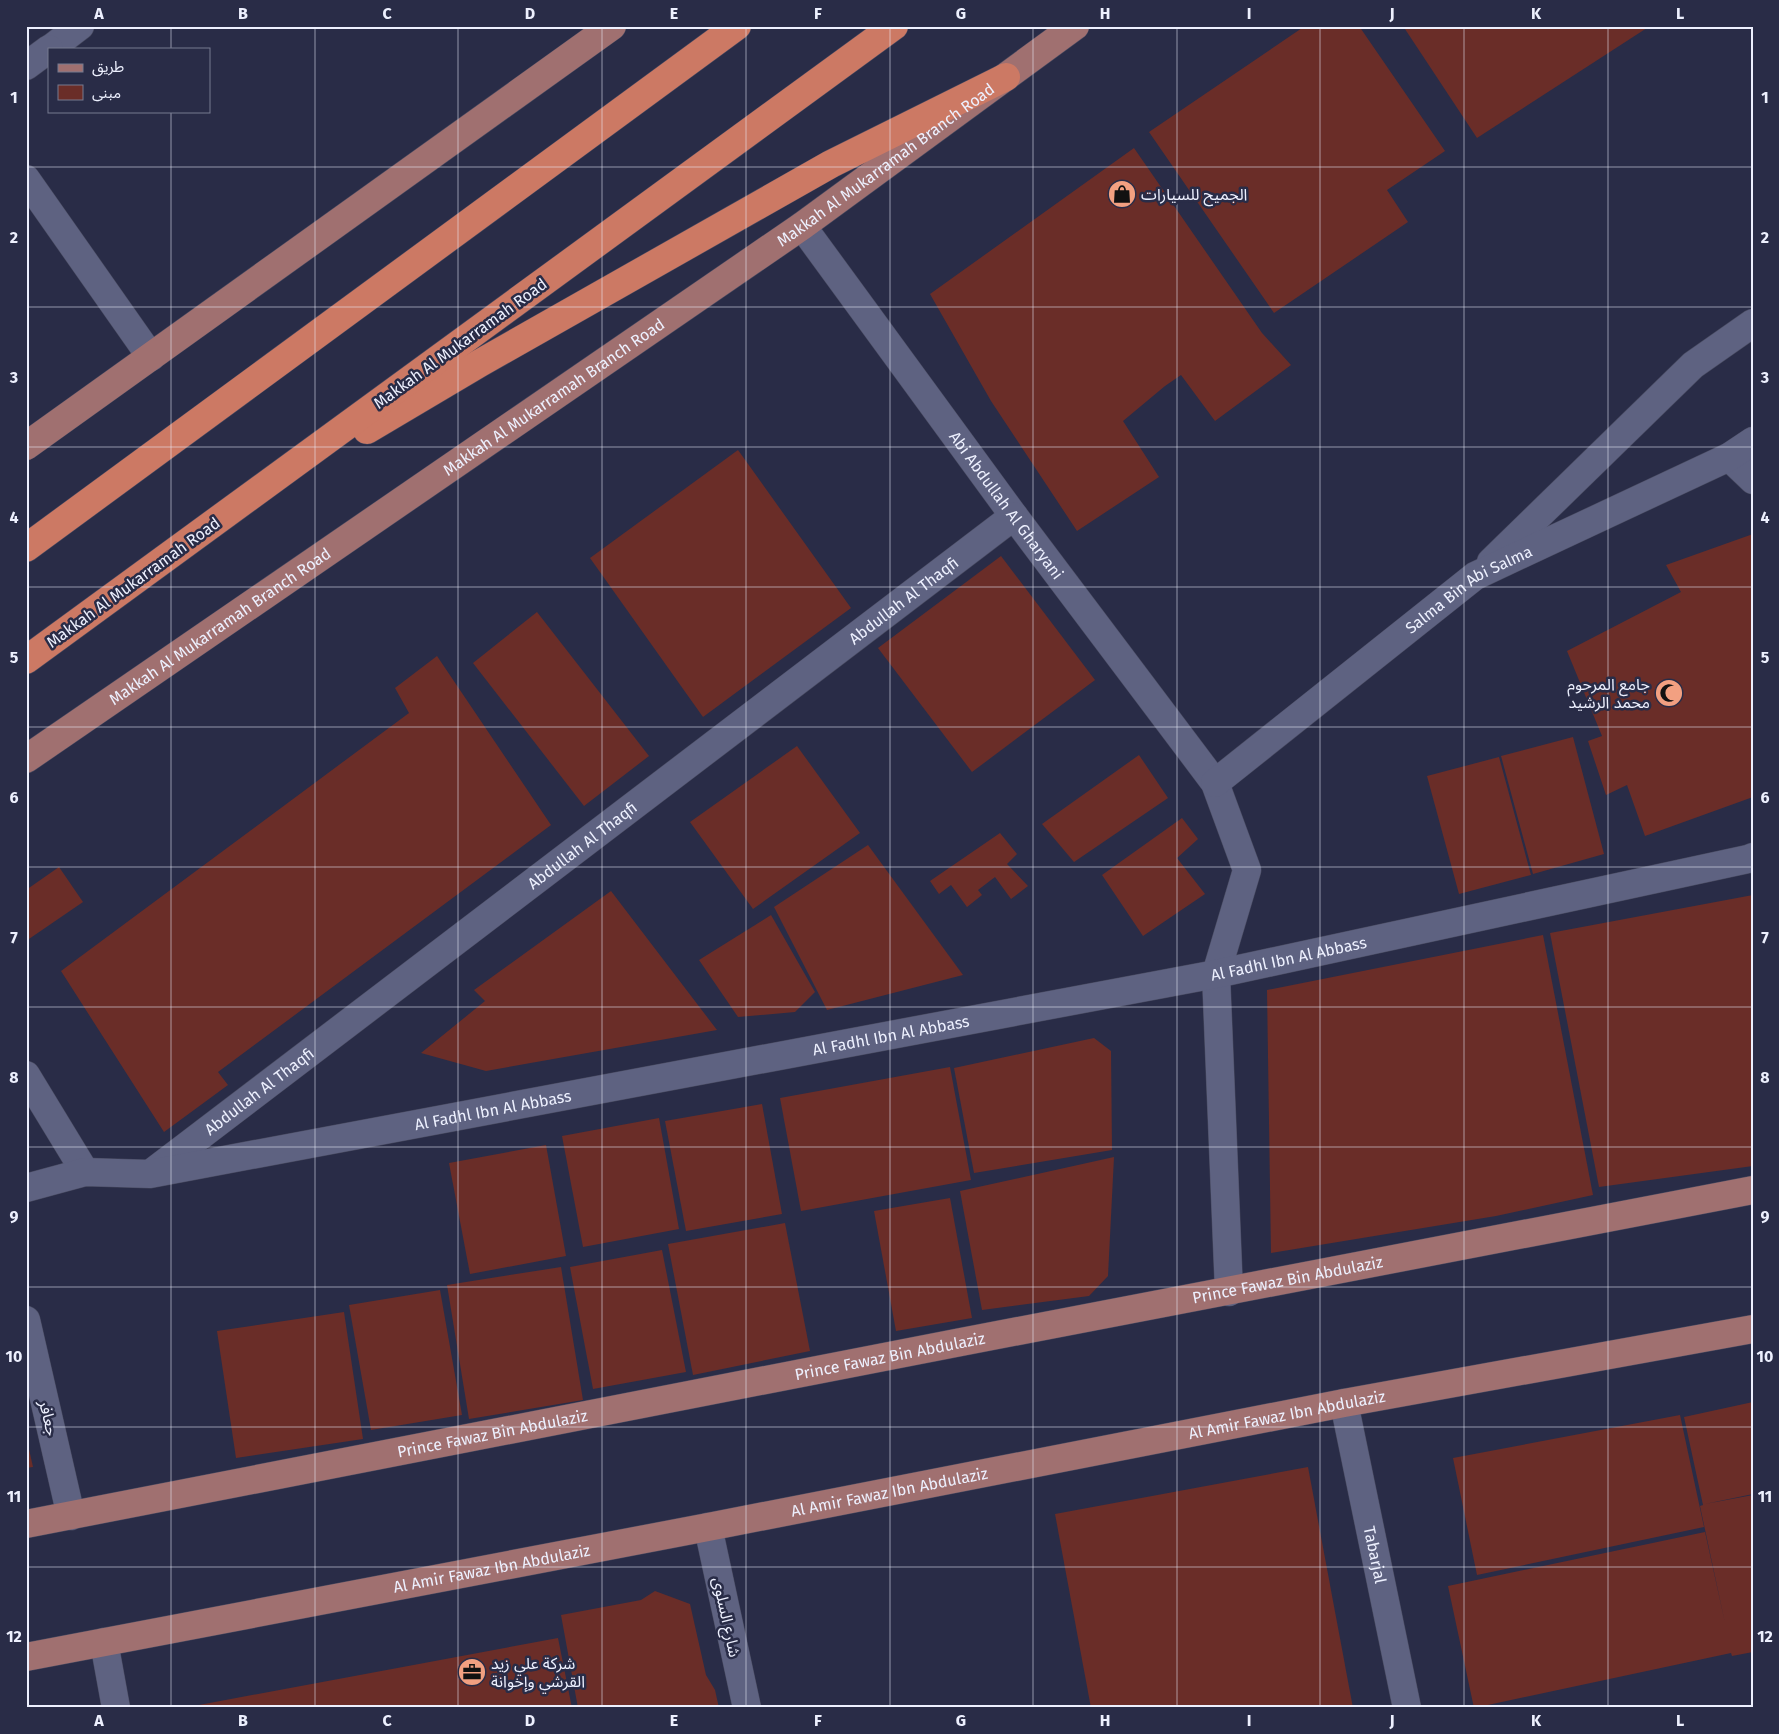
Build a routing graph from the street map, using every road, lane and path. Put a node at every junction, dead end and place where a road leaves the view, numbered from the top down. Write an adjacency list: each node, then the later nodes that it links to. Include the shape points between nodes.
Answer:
1 (80, 26): 6 (street)
2 (612, 26): 13 (main road)
3 (737, 26): 20 (highway)
4 (894, 26): 19 (highway, Makkah Al Mukarramah Road)
5 (1075, 26): 9 (main road, Makkah Al Mukarramah Branch Road)
6 (50, 48)
7 (48, 50): 8 (street)
8 (26, 66)
9 (1006, 76): 11 (main road, Makkah Al Mukarramah Branch Road); 19 (highway, via 831,164 480,363)
10 (26, 179): 13 (street)
11 (802, 226): 18 (street, Abi Abdullah Al Gharyani); 23 (main road, Makkah Al Mukarramah Branch Road)
12 (1753, 323): 21 (street, via 1693,365)
13 (151, 357): 15 (main road)
14 (1753, 441): 16 (street, Salma Bin Abi Salma)
15 (26, 446)
16 (1729, 457): 17 (street); 21 (street, Salma Bin Abi Salma)
17 (1753, 480)
18 (1014, 516): 24 (street, Abi Abdullah Al Gharyani); 29 (street, Abdullah Al Thaqfi)
19 (220, 518): 22 (highway, Makkah Al Mukarramah Road)
20 (26, 548)
21 (1475, 576): 24 (street, Salma Bin Abi Salma)
22 (26, 660)
23 (26, 759)
24 (1214, 783): 26 (street, Abi Abdullah Al Gharyani, via 1247,870)
25 (1753, 857): 26 (street, Al Fadhl Ibn Al Abbass)
26 (1216, 974): 29 (street, Al Fadhl Ibn Al Abbass); 32 (street, Abi Abdullah Al Gharyani)
27 (26, 1075): 28 (street)
28 (85, 1172): 29 (street, Al Fadhl Ibn Al Abbass); 30 (street, Al Fadhl Ibn Al Abbass)
29 (150, 1174)
30 (26, 1188)
31 (1753, 1190): 32 (main road, Prince Fawaz Bin Abdulaziz)
32 (1228, 1292): 36 (main road, Prince Fawaz Bin Abdulaziz)
33 (26, 1320): 36 (street, جعافر)
34 (1753, 1329): 35 (main road, Al Amir Fawaz Ibn Abdulaziz)
35 (1344, 1403): 38 (main road, Al Amir Fawaz Ibn Abdulaziz); 43 (street, Tabarjal)
36 (71, 1516): 37 (main road, Prince Fawaz Bin Abdulaziz)
37 (26, 1524)
38 (708, 1527): 39 (main road, Al Amir Fawaz Ibn Abdulaziz); 42 (street, شارع السلوى)
39 (104, 1642): 40 (main road, Al Amir Fawaz Ibn Abdulaziz); 41 (street)
40 (26, 1657)
41 (116, 1708)
42 (747, 1708)
43 (1407, 1708)

